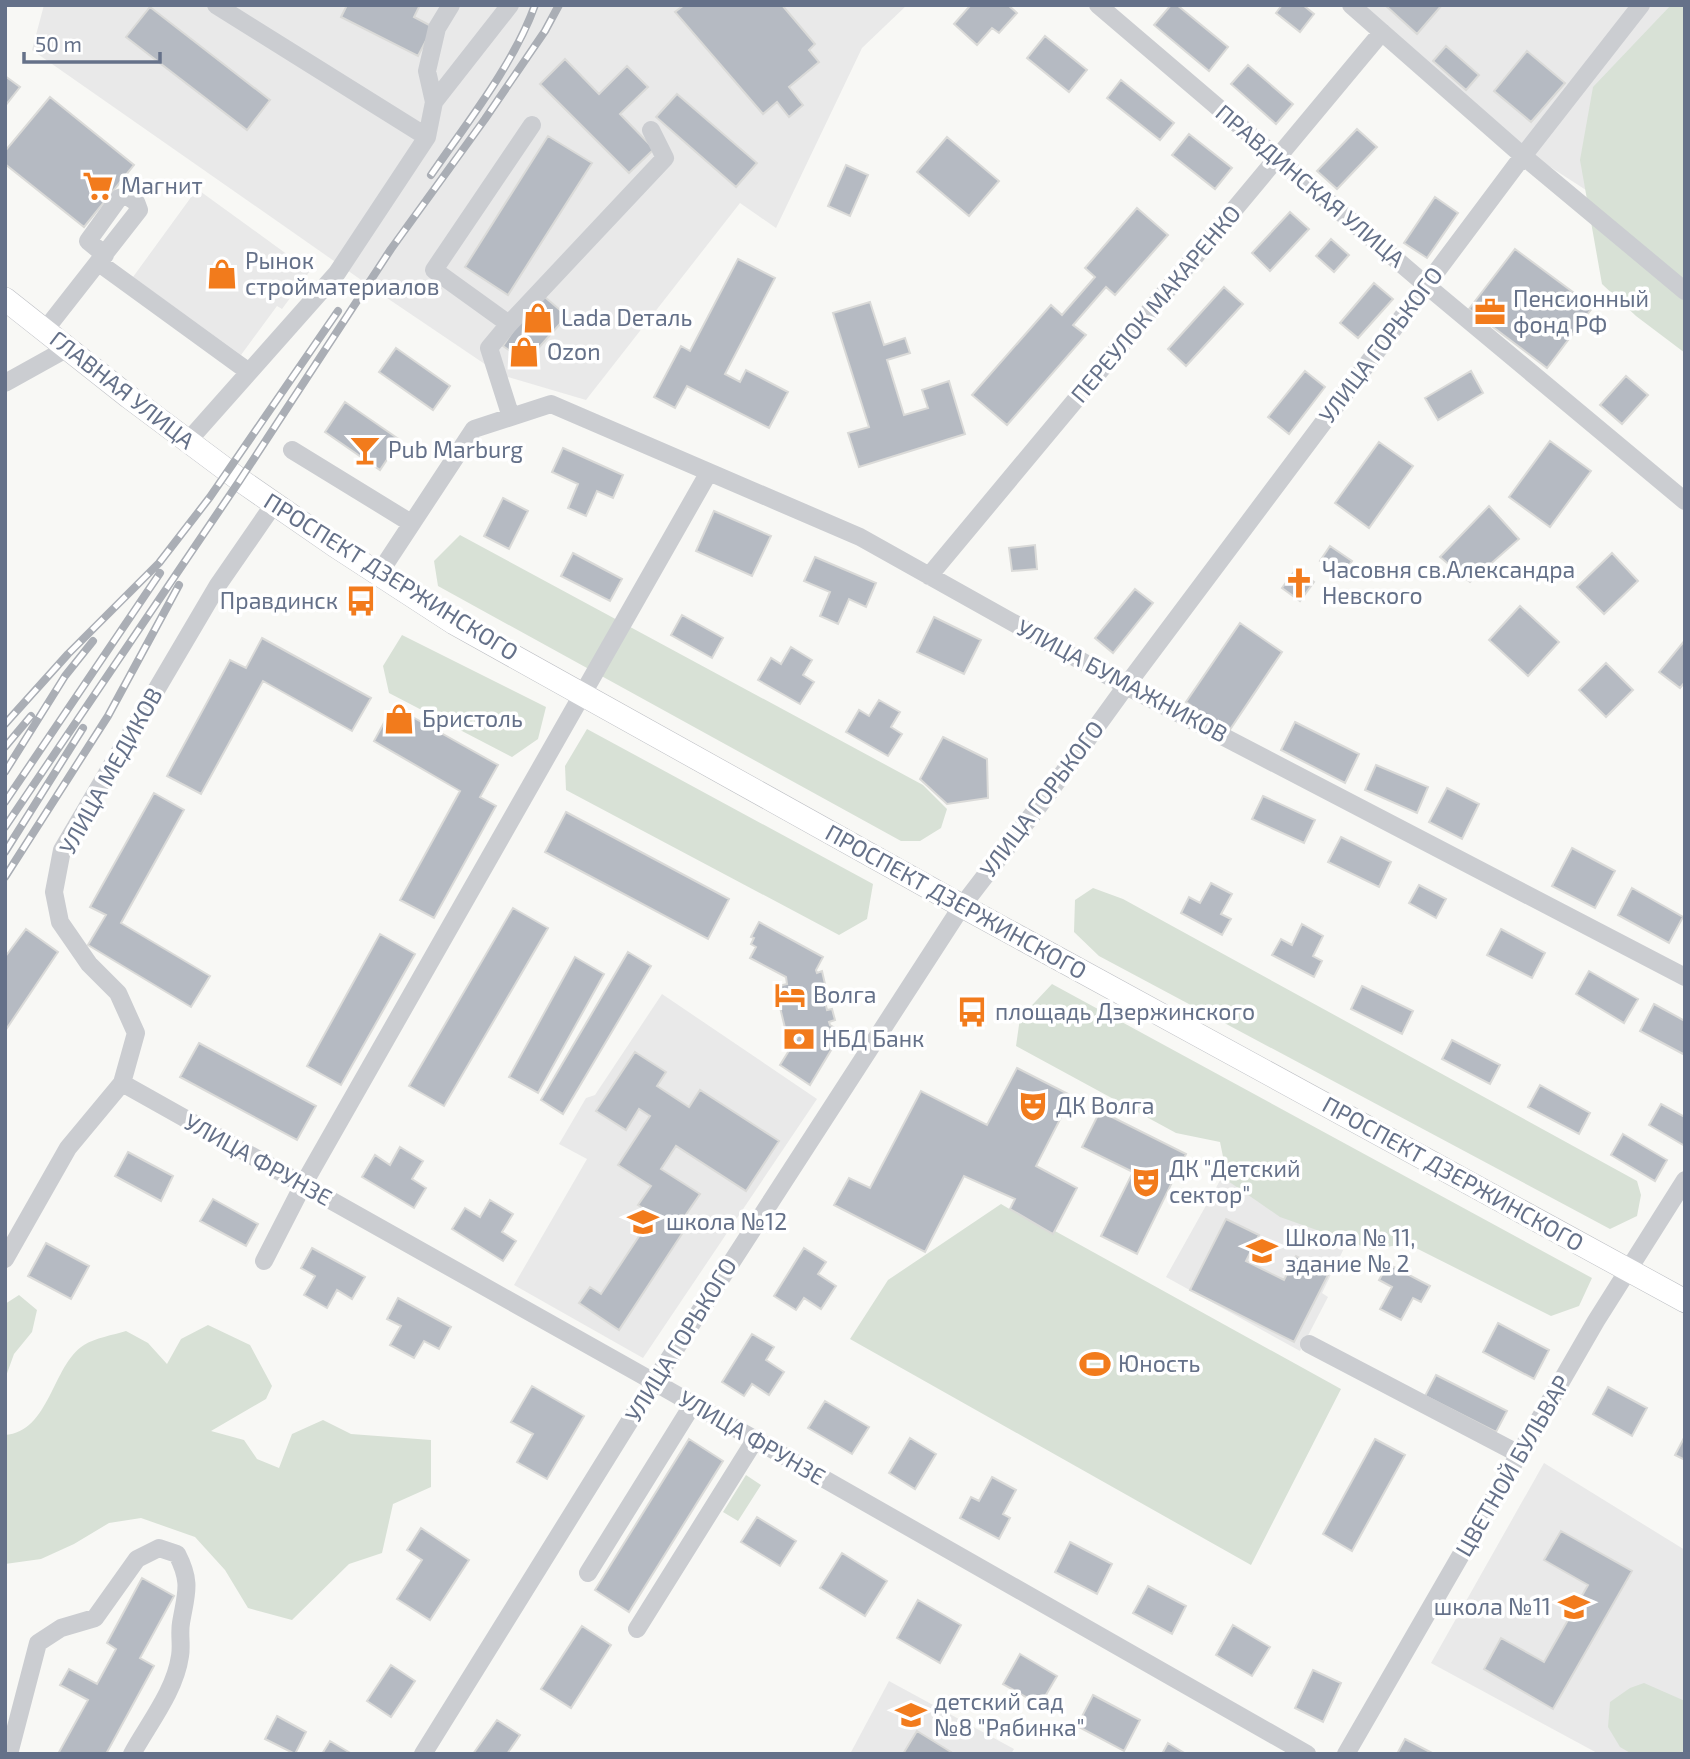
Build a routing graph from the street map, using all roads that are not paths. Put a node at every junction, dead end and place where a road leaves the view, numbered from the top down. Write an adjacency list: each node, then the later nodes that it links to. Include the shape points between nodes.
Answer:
1 (216, 5): 11 (street)
2 (451, 5): 8 (street, via 437,29 427,71)
3 (510, 5): 8 (street)
4 (1098, 5): 13 (street, ПРАВДИНСКАЯ УЛИЦА)
5 (1351, 5): 7 (street)
6 (1641, 5): 12 (street, УЛИЦА ГОРЬКОГО)
7 (1382, 32): 12 (street); 13 (street, ПЕРЕУЛОК МАКАРЕНКО)
8 (434, 102): 11 (street)
9 (532, 125): 17 (street, via 434,270)
10 (651, 131): 17 (street, via 665,158)
11 (427, 137): 20 (street, via 337,273)
12 (1522, 156): 14 (street, УЛИЦА ГОРЬКОГО); 15 (street)
13 (1277, 159): 14 (street, ПРАВДИНСКАЯ УЛИЦА); 31 (street, ПЕРЕУЛОК МАКАРЕНКО)
14 (1426, 285): 27 (street, ПРАВДИНСКАЯ УЛИЦА); 32 (street, УЛИЦА ГОРЬКОГО)
15 (1685, 291)
16 (5, 299): 18 (main road, ГЛАВНАЯ УЛИЦА)
17 (509, 324): 22 (street, via 489,348)
18 (45, 330): 19 (main road, ГЛАВНАЯ УЛИЦА); 20 (street, via 102,259)
19 (68, 348): 21 (street); 23 (main road, ГЛАВНАЯ УЛИЦА)
20 (248, 372): 23 (street)
21 (5, 383)
22 (511, 416): 25 (street, УЛИЦА БУМАЖНИКОВ, via 551,404); 29 (street, via 474,429)
23 (188, 441): 26 (main road, ГЛАВНАЯ УЛИЦА)
24 (292, 450): 29 (street)
25 (709, 472): 31 (street, УЛИЦА БУМАЖНИКОВ, via 860,537); 33 (street)
26 (240, 480): 28 (main road, ПРОСПЕКТ ДЗЕРЖИНСКОГО)
27 (1685, 501)
28 (274, 504): 30 (main road, ПРОСПЕКТ ДЗЕРЖИНСКОГО); 36 (street, УЛИЦА МЕДИКОВ, via 218,584 62,850 54,892 60,922 89,964 118,993 136,1033)
29 (411, 523): 30 (street)
30 (378, 575): 33 (main road, ПРОСПЕКТ ДЗЕРЖИНСКОГО)
31 (929, 576): 32 (street, УЛИЦА БУМАЖНИКОВ)
32 (1126, 686): 34 (street, УЛИЦА ГОРЬКОГО); 35 (street, УЛИЦА БУМАЖНИКОВ)
33 (583, 694): 34 (main road, ПРОСПЕКТ ДЗЕРЖИНСКОГО); 38 (street)
34 (962, 906): 41 (main road, ПРОСПЕКТ ДЗЕРЖИНСКОГО); 44 (street, УЛИЦА ГОРЬКОГО)
35 (1685, 977)
36 (122, 1083): 38 (street, УЛИЦА ФРУНЗЕ); 39 (street, УЛИЦА МЕДИКОВ, via 68,1148)
37 (1685, 1181): 41 (street, ЦВЕТНОЙ БУЛЬВАР)
38 (303, 1185): 40 (street); 44 (street, УЛИЦА ФРУНЗЕ)
39 (5, 1259)
40 (264, 1261)
41 (1629, 1271): 42 (main road, ПРОСПЕКТ ДЗЕРЖИНСКОГО); 47 (street, ЦВЕТНОЙ БУЛЬВАР)
42 (1685, 1301)
43 (1309, 1344): 47 (street)
44 (654, 1382): 45 (street, УЛИЦА ФРУНЗЕ); 52 (street, УЛИЦА ГОРЬКОГО)
45 (693, 1404): 46 (street, УЛИЦА ФРУНЗЕ); 48 (street)
46 (755, 1440): 49 (street); 53 (street, УЛИЦА ФРУНЗЕ)
47 (1519, 1454): 54 (street, ЦВЕТНОЙ БУЛЬВАР)
48 (587, 1573)
49 (637, 1629)
50 (9, 1754): 51 (street, via 38,1643 61,1628 95,1618 137,1559 159,1548 177,1554 187,1572 181,1654 174,1680)
51 (132, 1754)
52 (423, 1754)
53 (1307, 1754)
54 (1346, 1754)

